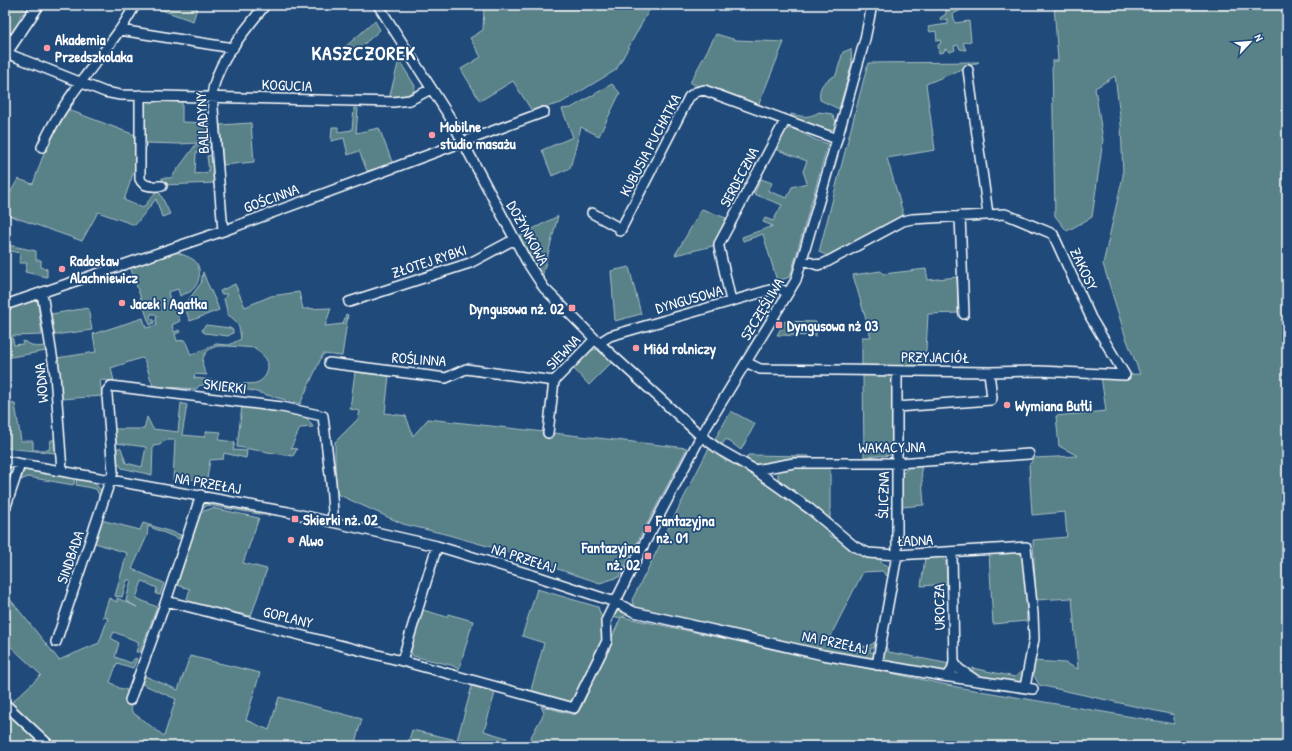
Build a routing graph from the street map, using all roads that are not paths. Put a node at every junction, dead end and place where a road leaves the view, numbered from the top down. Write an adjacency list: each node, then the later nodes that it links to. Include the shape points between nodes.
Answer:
1 (38, 5): 7 (main road)
2 (135, 5): 6 (street)
3 (265, 5): 8 (street, BALLADYNY)
4 (378, 5): 11 (street, DOŻYNKOWA)
5 (872, 5): 16 (street, SZCZĘŚLIWA)
6 (120, 30): 8 (street); 10 (street)
7 (7, 47): 10 (street, KOGUCIA)
8 (233, 48): 13 (street, BALLADYNY, via 214,83)
9 (968, 70): 21 (street)
10 (81, 83): 12 (street, KOGUCIA, via 112,94); 18 (street, via 50,129)
11 (431, 89): 13 (street, KOGUCIA, via 415,98 397,102); 17 (street, DOŻYNKOWA)
12 (140, 95): 13 (street, KOGUCIA); 19 (street, via 140,179 146,186)
13 (212, 96): 23 (street, BALLADYNY)
14 (544, 112): 17 (street, GOŚCINNA)
15 (784, 121): 16 (street); 20 (street, KUBUSIA PUCHATKA, via 704,90 698,91 689,97 621,230); 28 (street, SERDECZNA, via 719,244)
16 (837, 139): 25 (street, SZCZĘŚLIWA)
17 (463, 143): 23 (street, GOŚCINNA); 24 (street, DOŻYNKOWA)
18 (42, 147)
19 (162, 186)
20 (592, 212)
21 (988, 214): 22 (street, ZAKOSY); 37 (street, ZAKOSY, via 1005,214 1053,234 1091,318)
22 (960, 216): 25 (street, ZAKOSY, via 903,221 825,263 818,265); 31 (street)
23 (223, 231): 26 (street, GOŚCINNA)
24 (515, 239): 29 (street, ZŁOTEJ RYBKI, via 470,263); 32 (street, DOŻYNKOWA, via 544,288)
25 (802, 260): 27 (street, SZCZĘŚLIWA, via 796,280)
26 (42, 293): 30 (street, GOŚCINNA); 47 (street, WODNA, via 55,374)
27 (788, 293): 28 (street, DYNGUSOWA, via 772,289); 33 (street, SZCZĘŚLIWA)
28 (731, 301): 32 (street, DYNGUSOWA)
29 (349, 302)
30 (5, 305)
31 (964, 314)
32 (597, 341): 38 (street, SIEWNA); 41 (street, DOŻYNKOWA)
33 (746, 362): 35 (street, PRZYJACIÓŁ, via 760,369); 41 (street, SZCZĘŚLIWA)
34 (329, 363): 38 (street, ROŚLINNA, via 446,378 466,369)
35 (897, 371): 36 (street, PRZYJACIÓŁ); 39 (street, ŚLICZNA)
36 (990, 372): 37 (street, PRZYJACIÓŁ, via 1039,371); 39 (street, via 991,400)
37 (1125, 375)
38 (554, 381): 40 (street, SIEWNA)
39 (897, 407): 44 (street, ŚLICZNA)
40 (548, 433)
41 (702, 436): 46 (street, ŁADNA, via 720,450); 56 (street, SZCZĘŚLIWA)
42 (1029, 454): 44 (street, WAKACYJNA)
43 (5, 461): 45 (street, NA PRZEŁAJ)
44 (897, 463): 46 (street, WAKACYJNA, via 802,463); 54 (street, ŚLICZNA)
45 (20, 464): 47 (street, NA PRZEŁAJ); 50 (street)
46 (755, 470): 54 (street, ŁADNA, via 810,509 859,549)
47 (62, 471): 48 (street, NA PRZEŁAJ)
48 (110, 480): 49 (street, NA PRZEŁAJ); 51 (street, SKIERKI, via 112,468 107,391 111,386 282,407 323,416 331,483); 57 (street, SINDBADA)
49 (201, 495): 51 (street, NA PRZEŁAJ); 55 (street)
50 (5, 509)
51 (332, 522): 52 (street, NA PRZEŁAJ)
52 (437, 546): 56 (street, NA PRZEŁAJ); 58 (street)
53 (952, 552): 54 (street, ŁADNA); 59 (street, UROCZA); 63 (street, ŁADNA, via 1026,547 1034,639)
54 (896, 555): 60 (street, ŚLICZNA)
55 (166, 601): 58 (street, GOPLANY); 64 (street)
56 (615, 602): 60 (street, NA PRZEŁAJ, via 642,613); 66 (street, SZCZĘŚLIWA, via 606,620 606,641)
57 (56, 642)
58 (402, 661): 66 (street, GOPLANY)
59 (954, 662): 61 (street, UROCZA); 62 (street, via 965,674)
60 (877, 665): 61 (street, NA PRZEŁAJ)
61 (948, 676): 62 (street, NA PRZEŁAJ)
62 (978, 680): 63 (street, NA PRZEŁAJ)
63 (1029, 688)
64 (130, 700)
65 (5, 704): 67 (street)
66 (574, 708)
67 (50, 746)

